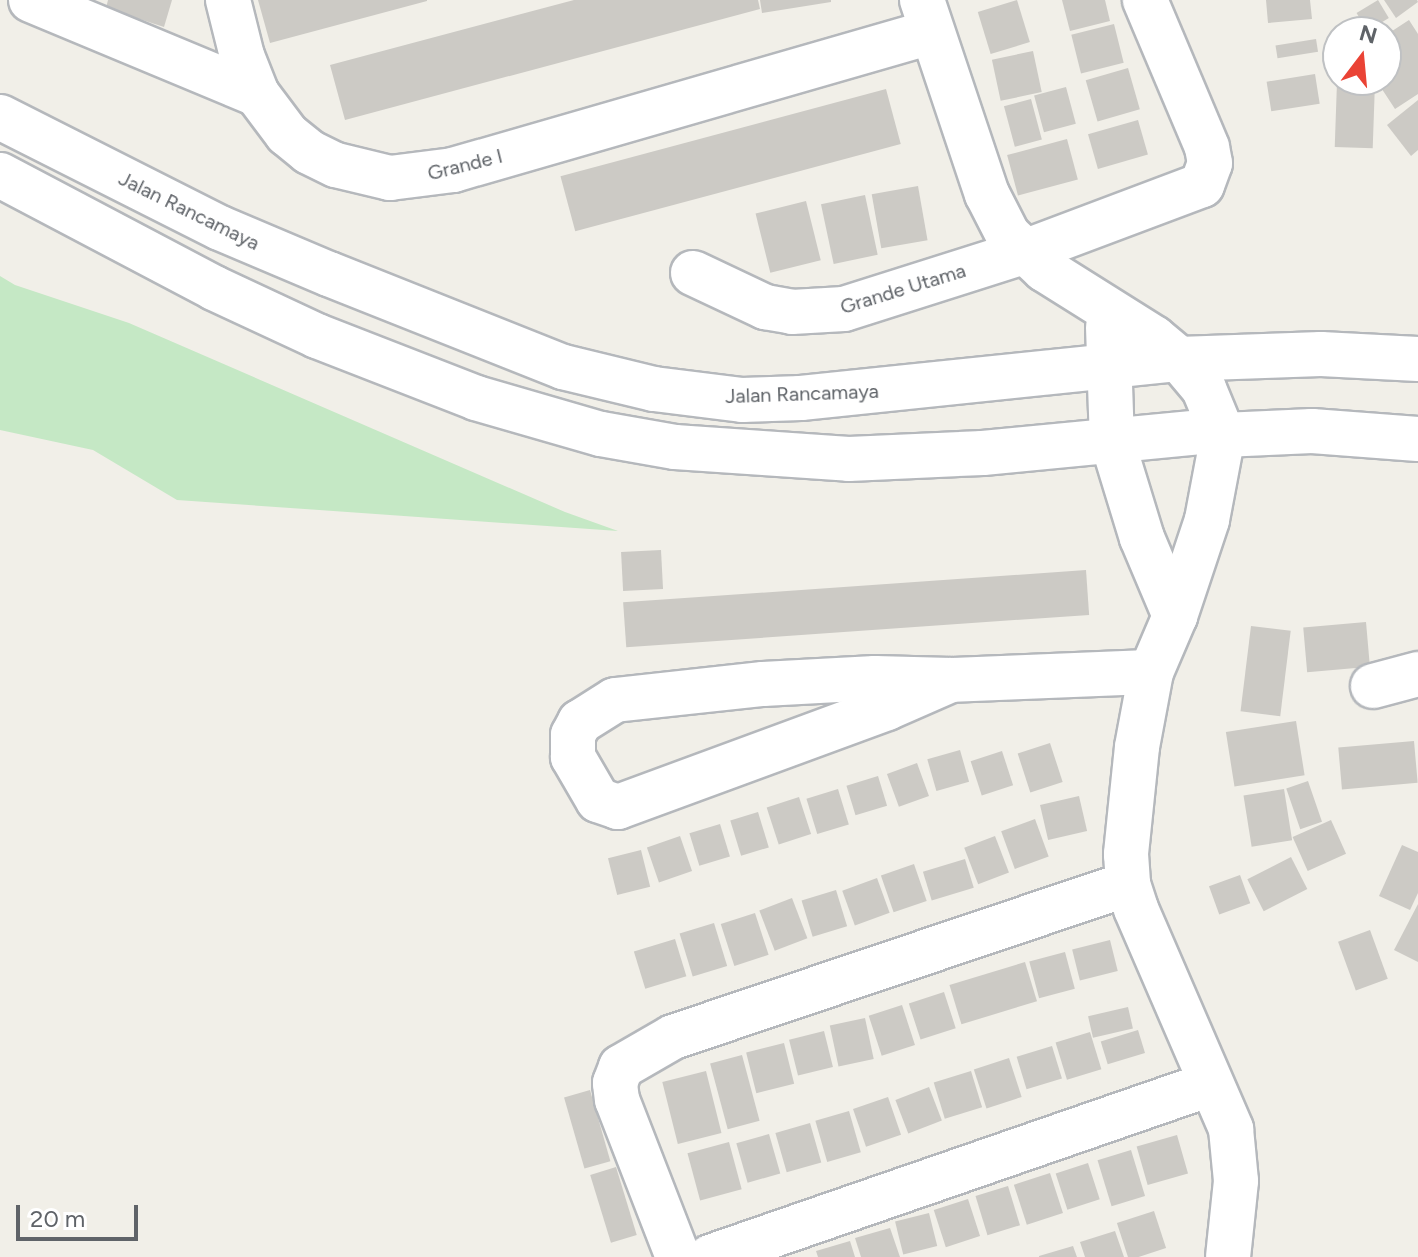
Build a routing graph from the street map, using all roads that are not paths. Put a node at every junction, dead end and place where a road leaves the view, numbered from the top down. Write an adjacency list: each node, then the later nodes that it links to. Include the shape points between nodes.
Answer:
1 (31, 0): 5 (street)
2 (228, 0): 5 (street, Grande I)
3 (1145, 0): 8 (street, Grande Utama, via 1200,124 1208,173 1202,185 1187,192)
4 (927, 16): 5 (street, Grande I, via 453,170 417,177 363,173 309,152 287,134); 8 (street, via 987,194 1008,235)
5 (257, 94)
6 (0, 117): 13 (street, Jalan Rancamaya, via 270,250 563,367 617,381 701,395 771,399)
7 (0, 175): 16 (street, via 317,336 476,398 601,434 675,447 849,459 906,459)
8 (1024, 252): 9 (street, Grande Utama, via 844,309 812,313 765,307); 10 (street)
9 (693, 273)
10 (1108, 309): 11 (street); 13 (street)
11 (1179, 359): 12 (street, Jalan Rancamaya, via 1285,354); 13 (street, Jalan Rancamaya); 14 (street, via 1204,389)
12 (1418, 359)
13 (1109, 366): 16 (street)
14 (1223, 435): 15 (street, via 1312,431); 16 (street); 17 (street, via 1207,520)
15 (1418, 439)
16 (1112, 440): 17 (street, via 1142,538)
17 (1175, 616): 18 (street)
18 (1151, 672): 20 (street); 22 (street, via 1137,747)
19 (1418, 674): 21 (street)
20 (951, 680): 20 (street, via 763,684 615,700 580,722 573,735 573,757 598,800 618,807)
21 (1373, 686)
22 (1128, 884): 23 (street); 24 (street, via 673,1037 621,1067 615,1083 617,1100)
23 (1210, 1084): 25 (street); 26 (street, via 1231,1129 1236,1156)
24 (678, 1257)
25 (710, 1257)
26 (1228, 1257)

